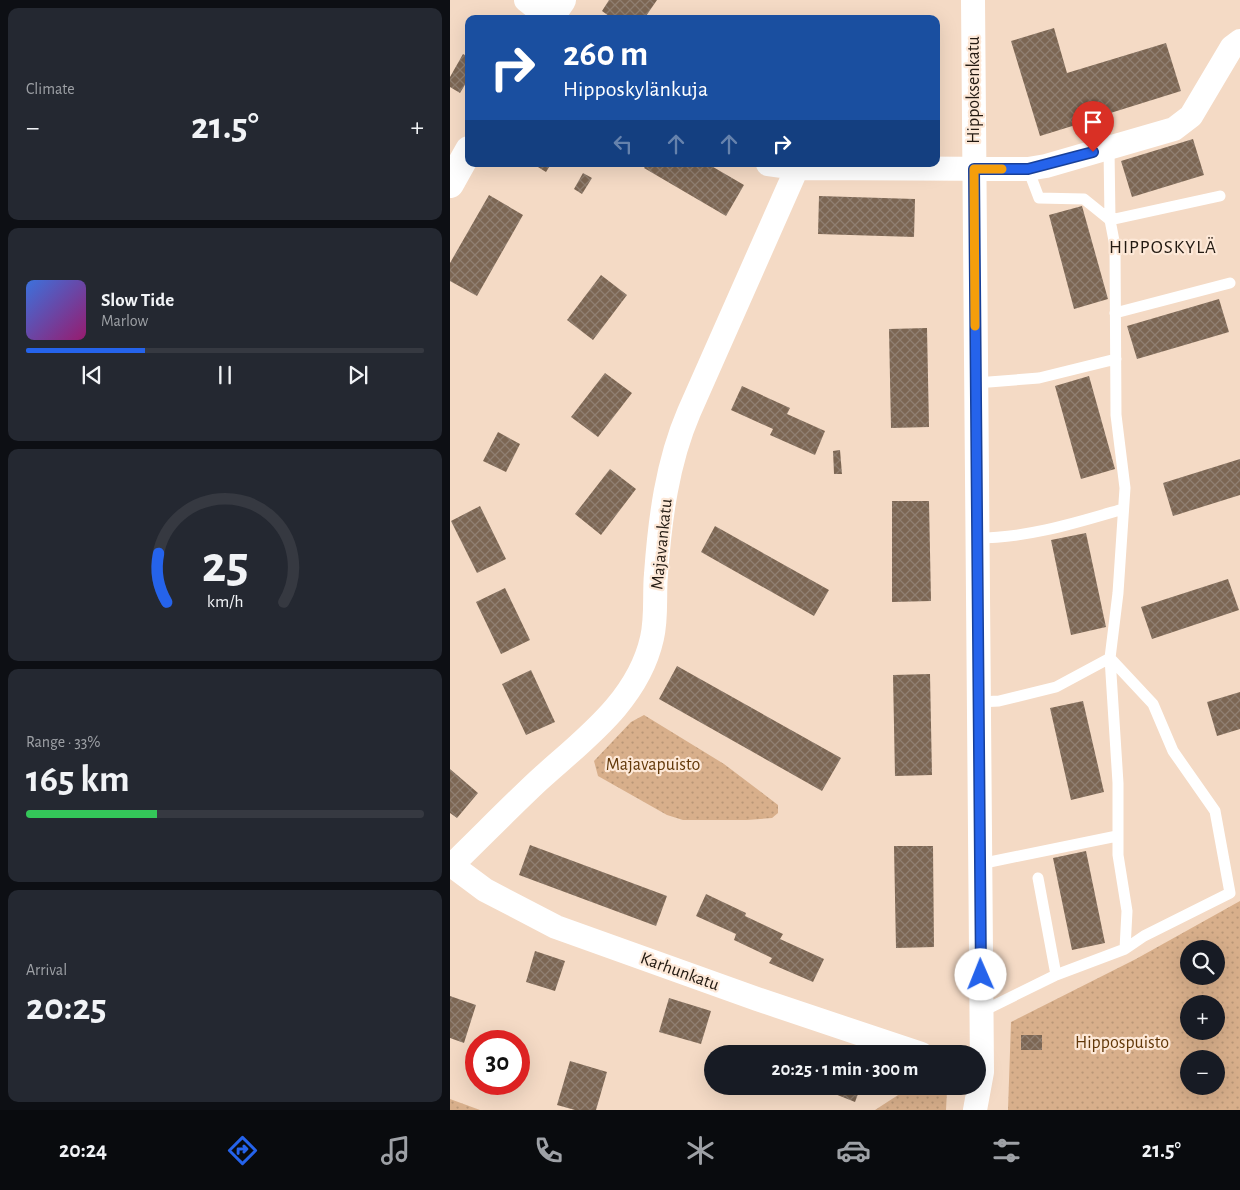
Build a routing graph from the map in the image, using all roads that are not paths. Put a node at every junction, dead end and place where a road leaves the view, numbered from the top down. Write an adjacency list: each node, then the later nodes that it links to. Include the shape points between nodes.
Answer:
1 (526, 0): 4 (street)
2 (562, 0): 5 (street)
3 (973, 0): 11 (street, Hippoksenkatu)
4 (544, 15)
5 (552, 15)
6 (1240, 42): 7 (street, via 1232,47 1191,116 1174,129)
7 (1109, 148): 12 (street); 15 (lane)
8 (465, 157): 13 (street)
9 (790, 167): 10 (street)
10 (797, 168): 11 (street); 26 (street, Majavankatu, via 689,412 678,444 660,525 652,637 643,665 613,712)
11 (974, 169): 12 (street); 19 (street, Hippoksenkatu)
12 (1028, 169): 15 (lane, via 1039,198 1084,199)
13 (450, 184)
14 (1220, 196): 15 (lane)
15 (1110, 220): 17 (lane, via 1115,246)
16 (1230, 283): 17 (lane)
17 (1115, 313): 18 (lane)
18 (1116, 359): 19 (lane, via 1039,378); 20 (lane, via 1116,415)
19 (976, 383): 21 (street, Hippoksenkatu)
20 (1123, 508): 21 (lane, via 1054,530); 22 (lane)
21 (977, 538): 23 (street, Hippoksenkatu)
22 (1110, 658): 23 (lane, via 1056,687 1000,701); 24 (lane, via 1118,783); 28 (lane, via 1153,704 1173,751 1215,811)
23 (979, 702): 25 (street, Hippoksenkatu)
24 (1117, 836): 25 (lane); 29 (lane, via 1127,911)
25 (980, 864): 31 (street, Hippoksenkatu)
26 (451, 865): 32 (street, Karhunkatu, via 485,890 556,927)
27 (1038, 878): 30 (lane)
28 (1235, 890): 29 (lane)
29 (1125, 949): 30 (lane)
30 (1056, 974): 31 (lane)
31 (981, 1012): 33 (street, Hippoksenkatu)
32 (894, 1045)
33 (980, 1045)
34 (977, 1095): 35 (street, Hippoksenkatu)
35 (975, 1110)

